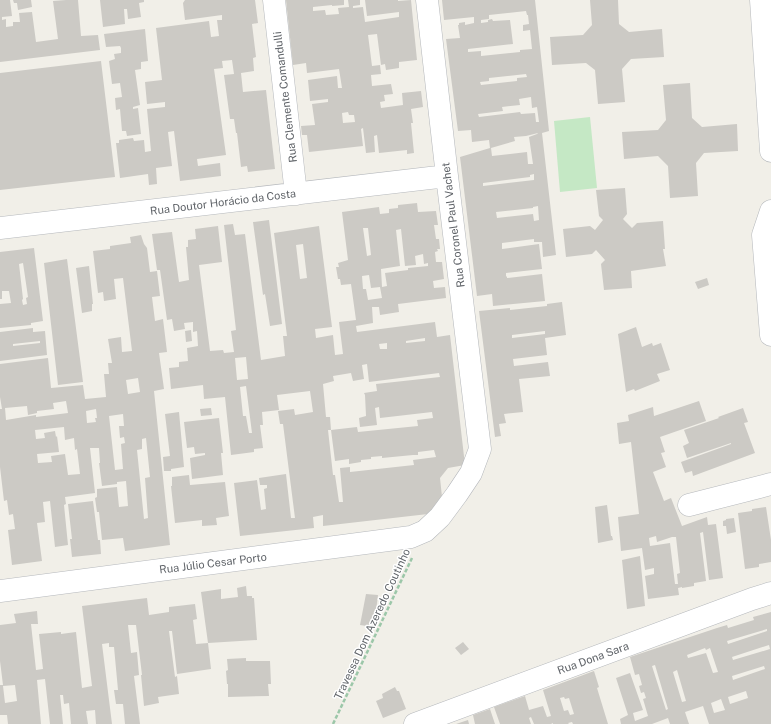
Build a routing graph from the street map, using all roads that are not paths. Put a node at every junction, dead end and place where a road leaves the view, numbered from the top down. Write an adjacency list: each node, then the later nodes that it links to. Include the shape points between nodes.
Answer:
1 (274, 0): 6 (street, Rua Clemente Comandulli)
2 (427, 0): 5 (street, Rua Coronel Paul Vachet)
3 (761, 0): 4 (street)
4 (771, 151)
5 (447, 176): 6 (street, Rua Doutor Horácio da Costa); 12 (street, Rua Coronel Paul Vachet, via 480,449 471,473 457,494 440,517)
6 (296, 194): 8 (street, Rua Doutor Horácio da Costa)
7 (770, 217): 9 (street, via 763,235)
8 (0, 228)
9 (771, 335)
10 (771, 484): 11 (street)
11 (689, 505)
12 (425, 531): 13 (street, Rua Júlio Cesar Porto, via 411,537)
13 (0, 586)
14 (771, 593): 15 (street, Rua Dona Sara)
15 (415, 724)

